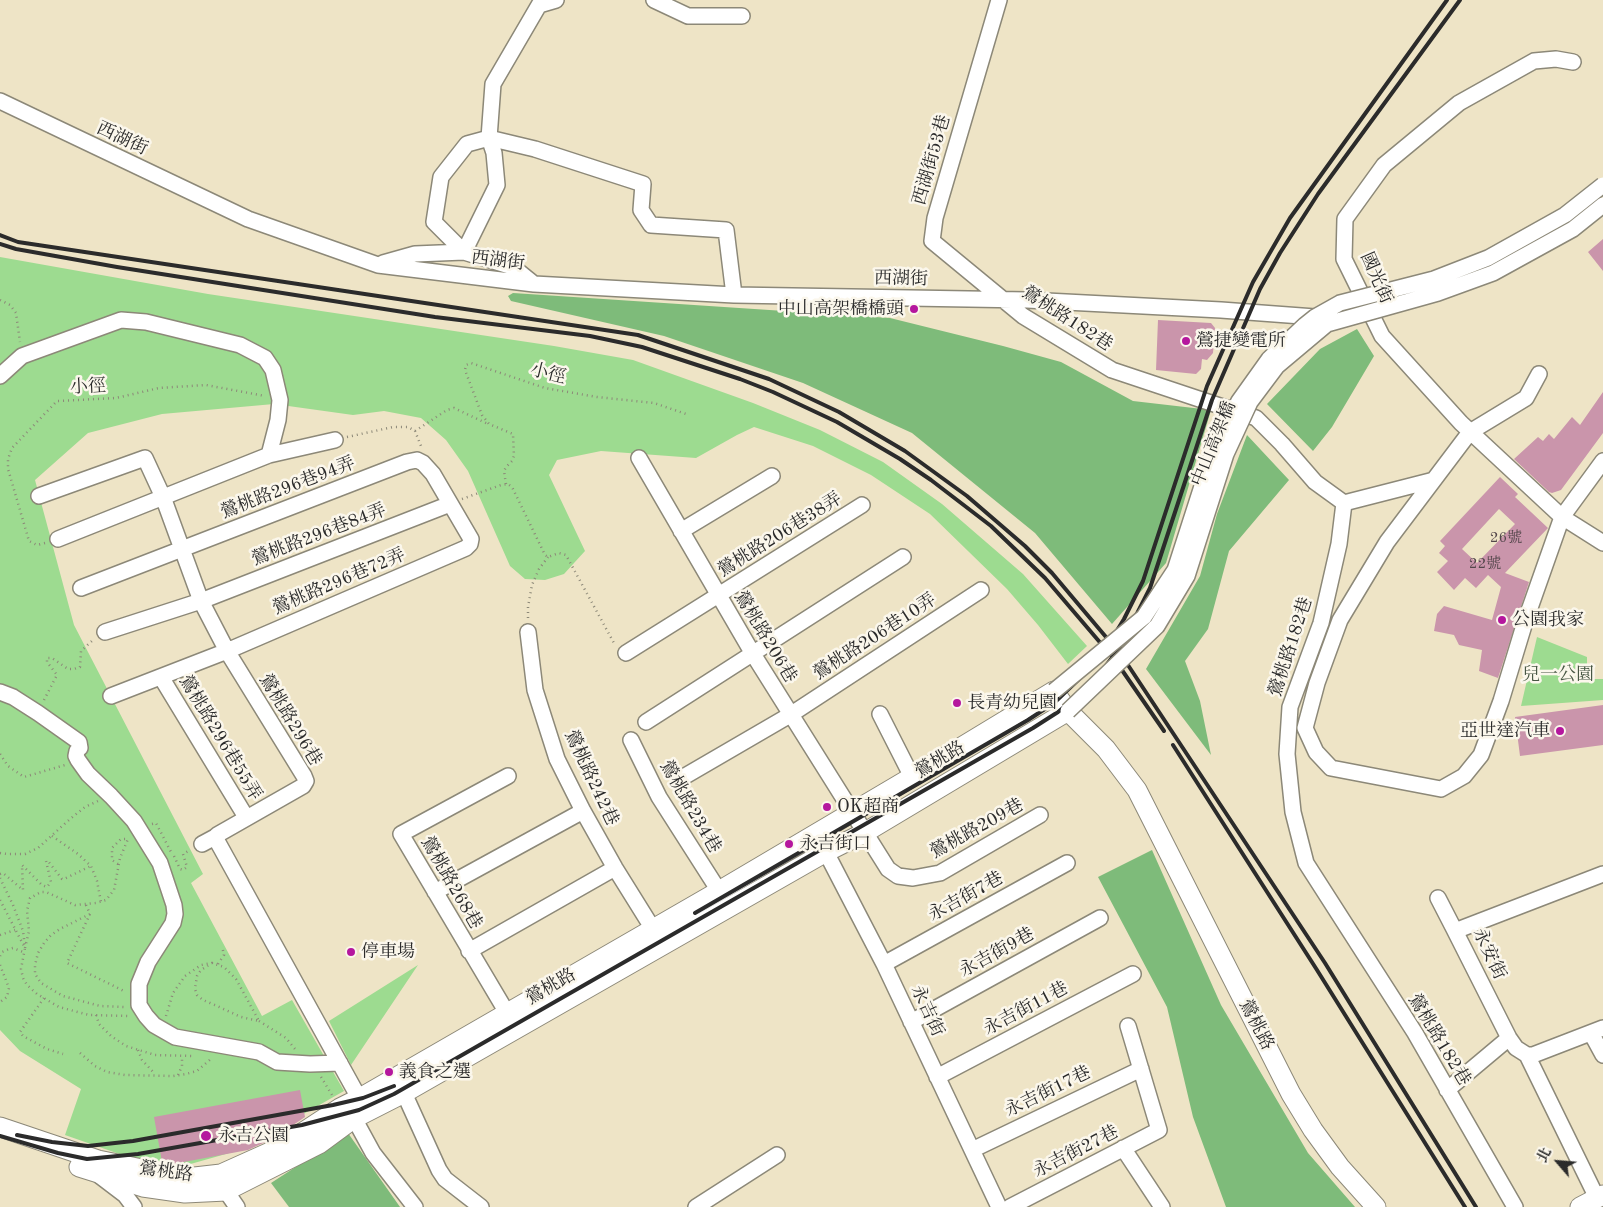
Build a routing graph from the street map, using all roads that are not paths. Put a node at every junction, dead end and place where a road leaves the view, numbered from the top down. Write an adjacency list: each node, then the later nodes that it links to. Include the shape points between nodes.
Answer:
1 (556, 0): 4 (street)
2 (654, 0): 5 (street, via 688,16)
3 (999, 0): 15 (street, 西湖街53巷, via 935,218 932,241)
4 (540, 3): 8 (street, via 494,84)
5 (742, 16)
6 (1573, 62): 20 (street, 國光街, via 1556,59 1534,61 1458,103 1384,165 1345,220 1344,259 1382,336)
7 (0, 101): 12 (street, 西湖街, via 248,219)
8 (488, 138): 11 (street, via 494,153 497,185); 11 (street, via 467,144 441,177 434,222); 14 (street, via 535,149 643,184 641,210 651,224 726,230)
9 (1603, 185): 17 (street, 中山高架橋, bridge, via 1564,215 1488,258 1434,279 1340,302)
10 (1603, 205): 17 (street, 中山高架橋, bridge, via 1573,229 1493,273 1438,293)
11 (464, 252): 12 (street, via 415,254); 13 (street, via 513,267)
12 (378, 265): 13 (street, 西湖街)
13 (534, 284): 14 (street, 西湖街)
14 (734, 295): 15 (street, 西湖街)
15 (1004, 300): 16 (street, 西湖街); 29 (street, 鶯桃路182巷, via 1030,320 1112,370 1256,418 1314,482)
16 (1027, 300): 17 (street, 中山高架橋, via 1221,310)
17 (1321, 320): 48 (street, 中山高架橋, bridge, via 1269,359 1239,401 1214,449 1175,570 1144,616); 51 (street, 中山高架橋, bridge, via 1277,366 1250,402 1226,454 1187,576 1157,626)
18 (1539, 374): 20 (street, via 1526,398)
19 (0, 376): 22 (street, via 22,356 122,320 146,322 240,345 265,358 274,370 280,400)
20 (1470, 432): 26 (street); 32 (street, 國光街)
21 (335, 440): 22 (street)
22 (269, 455): 28 (street)
23 (639, 458): 33 (street, 鶯桃路206巷)
24 (1603, 461): 32 (street)
25 (772, 476): 33 (street)
26 (1434, 480): 29 (street); 32 (street, via 1387,542 1340,620 1317,683 1305,728 1316,752 1331,768 1441,789 1464,776 1481,756)
27 (39, 496): 28 (street, 鶯桃路296巷, via 145,458)
28 (163, 497): 34 (street); 36 (street, 鶯桃路296巷)
29 (1344, 503): 89 (street, 鶯桃路182巷, via 1339,544 1321,623 1290,708 1287,754 1293,812 1306,863)
30 (450, 504): 36 (street, 鶯桃路296巷94弄, via 433,474 418,460); 41 (street, 鶯桃路296巷84弄); 44 (street, 鶯桃路296巷72弄, via 471,539 466,548)
31 (862, 505): 40 (street, 鶯桃路206巷38弄)
32 (1562, 517): 35 (street, 國光街)
33 (681, 531): 40 (street, 鶯桃路206巷)
34 (58, 539)
35 (1603, 543)
36 (182, 549): 38 (street, 鶯桃路296巷94弄); 41 (street, 鶯桃路296巷)
37 (903, 557): 46 (street)
38 (81, 588)
39 (981, 590): 53 (street, 鶯桃路206巷10弄)
40 (718, 596): 45 (street, 鶯桃路206巷38弄); 46 (street, 鶯桃路206巷)
41 (201, 601): 42 (street, 鶯桃路296巷84弄); 44 (street, 鶯桃路296巷)
42 (104, 632)
43 (528, 632): 59 (street, 鶯桃路242巷, via 535,690 557,759)
44 (227, 651): 47 (street, 鶯桃路296巷72弄); 62 (street, 鶯桃路296巷, via 306,782)
45 (626, 653)
46 (753, 654): 53 (street, 鶯桃路206巷); 54 (street)
47 (161, 678): 50 (street, 鶯桃路296巷72弄); 62 (street, 鶯桃路296巷55弄)
48 (1054, 691): 51 (main road, 鶯桃路); 57 (main road, 鶯桃路)
49 (0, 692): 86 (street, via 13,697 79,742 78,753 88,774 134,821 134,835 160,863 175,914 168,934 139,984 141,1006 154,1025 175,1037 259,1052 277,1062)
50 (111, 696)
51 (1068, 711): 64 (main road, 鶯桃路); 109 (main road, 鶯桃路, via 1106,749 1137,790 1291,1094 1340,1167)
52 (880, 714): 57 (street)
53 (790, 715): 58 (street, 鶯桃路206巷10弄); 60 (street, 鶯桃路206巷)
54 (646, 722)
55 (631, 740): 69 (street, 鶯桃路234巷, via 659,797)
56 (508, 776): 70 (street, 鶯桃路268巷, via 401,834)
57 (912, 777): 60 (main road, 鶯桃路)
58 (680, 779)
59 (583, 811): 67 (street, 鶯桃路242巷); 70 (street)
60 (851, 812): 63 (main road, 鶯桃路); 64 (street, 鶯桃路206巷)
61 (1040, 815): 64 (street, 鶯桃路209巷, via 940,873 913,878 898,876 888,869)
62 (246, 817): 86 (street, 鶯桃路296巷, via 209,840)
63 (816, 833): 65 (street, 永吉街); 69 (main road, 鶯桃路)
64 (864, 833): 65 (main road, 鶯桃路)
65 (826, 852): 76 (street, 永吉街); 81 (main road, 鶯桃路)
66 (1066, 863): 76 (street, 永吉街7巷)
67 (615, 868): 73 (street, 鶯桃路242巷); 75 (street)
68 (1603, 874): 74 (street, 永安街)
69 (718, 891): 73 (main road, 鶯桃路)
70 (435, 892): 75 (street, 鶯桃路268巷)
71 (1438, 898): 74 (street)
72 (1100, 918): 79 (street, 永吉街9巷)
73 (653, 929): 78 (main road, 鶯桃路)
74 (1455, 931): 83 (street, 永安街)
75 (469, 950): 78 (street, 鶯桃路268巷)
76 (884, 964): 79 (street, 永吉街)
77 (1133, 974): 88 (street, 永吉街11巷)
78 (507, 1012): 81 (street, 鶯桃路268巷); 91 (main road, 鶯桃路)
79 (911, 1022): 88 (street, 永吉街)
80 (1128, 1026): 87 (street)
81 (516, 1029): 90 (main road, 鶯桃路)
82 (1597, 1030): 84 (street); 85 (street)
83 (1509, 1038): 84 (street, 永安街); 89 (street)
84 (1527, 1055): 100 (street)
85 (1603, 1055)
86 (340, 1063): 91 (street)
87 (1141, 1069): 94 (street, 永吉街27巷, via 1159,1130); 95 (street, 永吉街17巷)
88 (937, 1077): 95 (street, 永吉街)
89 (1447, 1090): 110 (street, 鶯桃路182巷)
90 (404, 1092): 91 (main road, 鶯桃路); 104 (street, via 445,1179)
91 (357, 1109): 97 (main road, 鶯桃路, via 221,1174 186,1178); 98 (main road, 鶯桃路, via 319,1144); 103 (street, via 373,1153)
92 (0, 1126): 97 (main road, 鶯桃路)
93 (0, 1140): 97 (main road, 鶯桃路)
94 (1123, 1148): 107 (street, 永吉街27巷); 108 (street)
95 (972, 1150): 106 (street, 永吉街)
96 (777, 1155): 105 (street)
97 (96, 1166): 99 (main road, 鶯桃路, via 143,1188); 101 (street)
98 (226, 1191): 99 (main road, 鶯桃路); 102 (street)
99 (180, 1200)
100 (1591, 1202)
101 (134, 1207)
102 (237, 1207)
103 (415, 1207)
104 (481, 1207)
105 (696, 1207)
106 (999, 1207)
107 (1010, 1207)
108 (1162, 1207)
109 (1376, 1207)
110 (1515, 1207)

